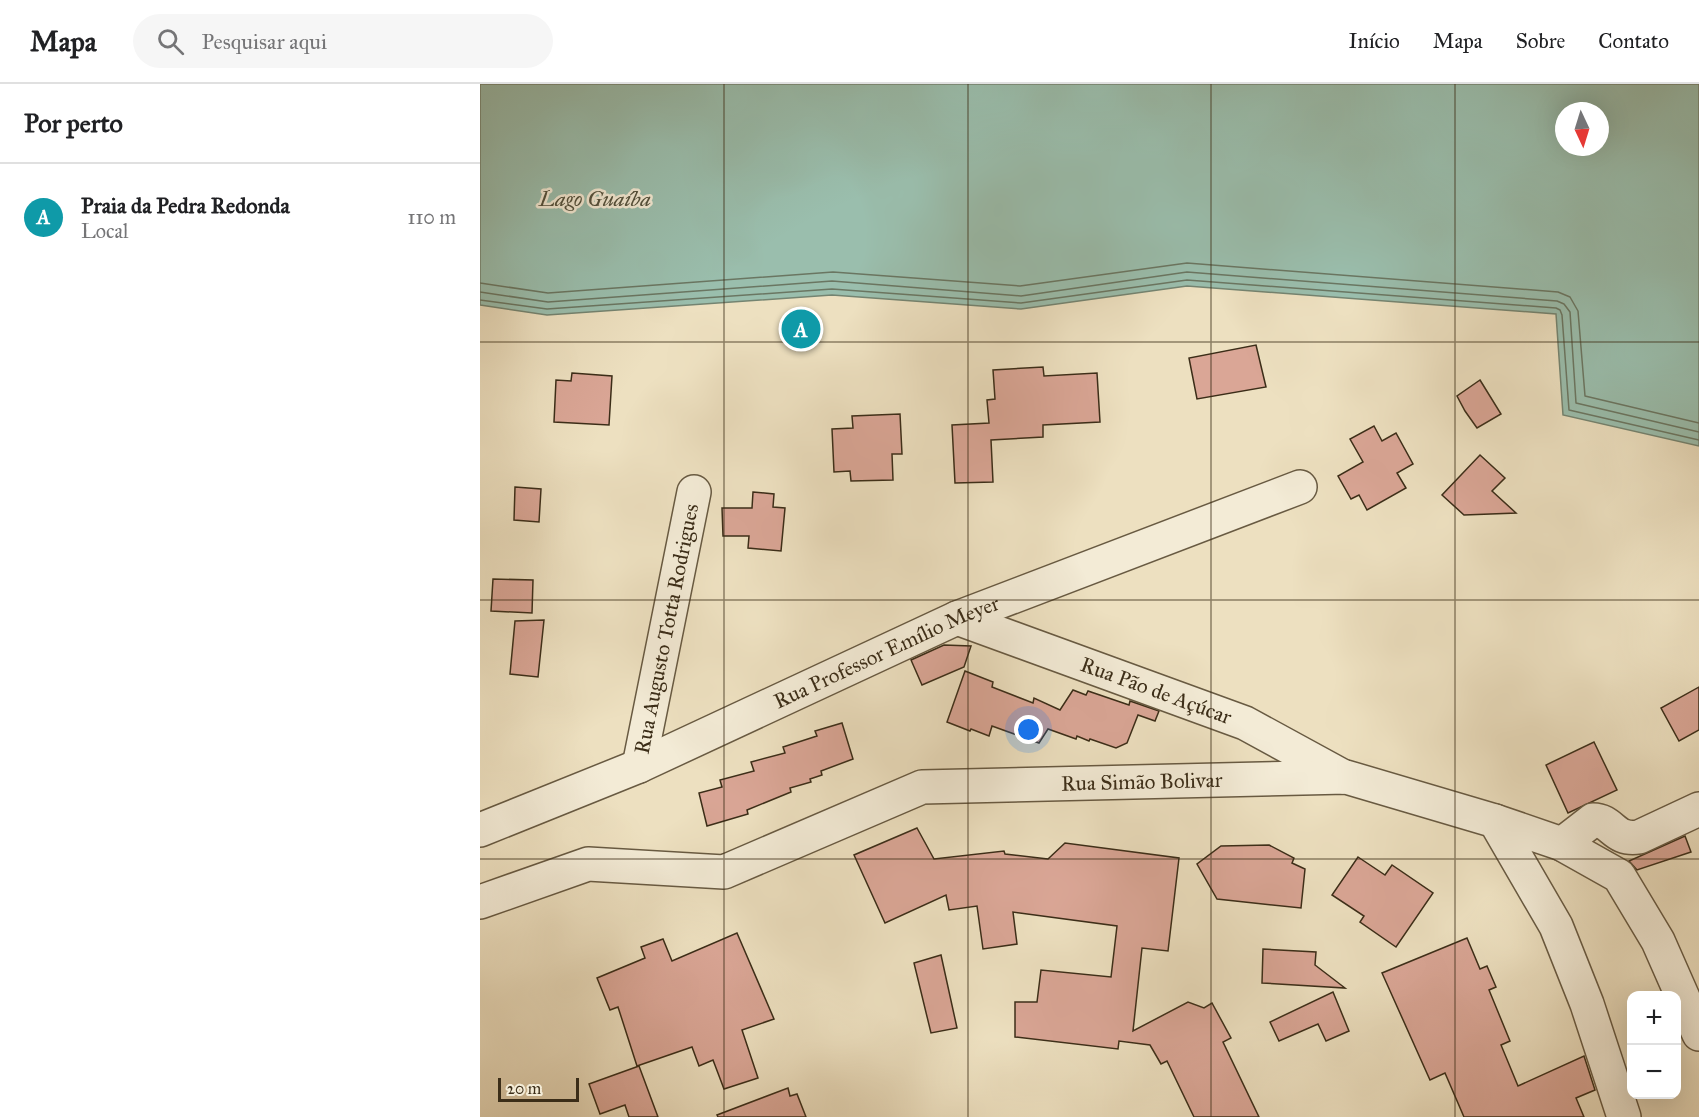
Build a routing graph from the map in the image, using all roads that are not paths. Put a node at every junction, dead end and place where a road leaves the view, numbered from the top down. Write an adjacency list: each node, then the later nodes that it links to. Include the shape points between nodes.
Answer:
1 (1300, 486): 3 (street, Rua Professor Emílio Meyer)
2 (694, 492): 4 (street, Rua Augusto Totta Rodrigues)
3 (957, 618): 4 (street, Rua Professor Emílio Meyer); 5 (street, Rua Pão de Açúcar, via 1245,723)
4 (639, 766): 8 (street, Rua Professor Emílio Meyer)
5 (1346, 777): 7 (street, Rua Simão Bolivar); 10 (street, Rua Simão Bolivar, via 922,788 724,872 588,864)
6 (1699, 809): 9 (street, via 1631,838 1593,820)
7 (1495, 821): 9 (street); 12 (street, via 1556,926 1587,1004)
8 (480, 830)
9 (1562, 844): 11 (street, via 1619,876 1658,941)
10 (480, 902)
11 (1699, 1034)
12 (1624, 1117)

